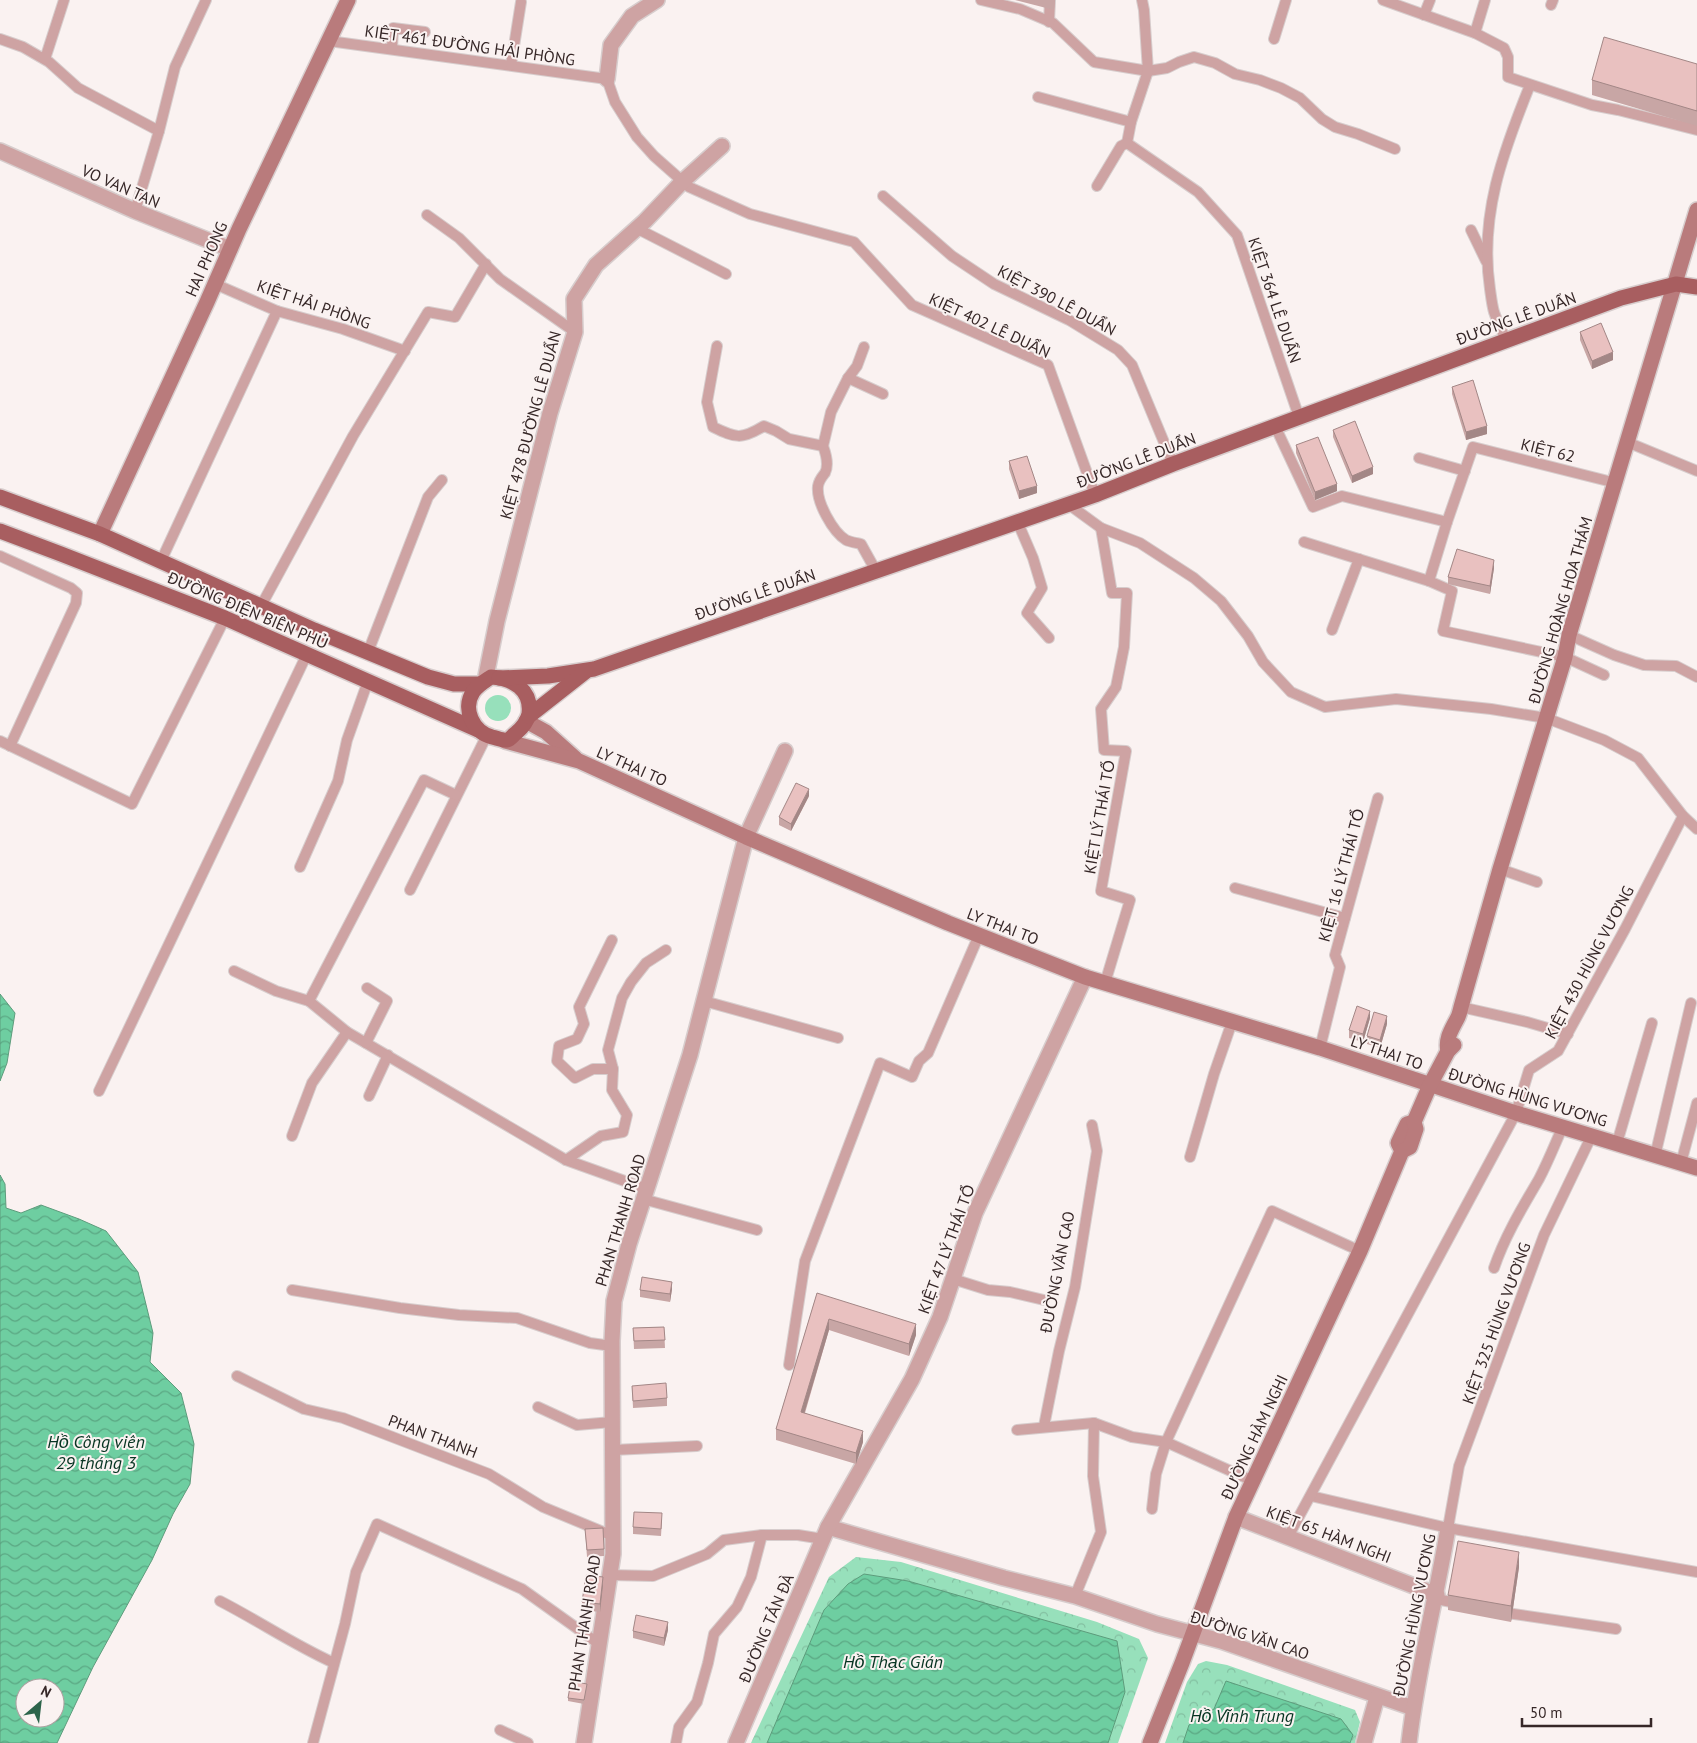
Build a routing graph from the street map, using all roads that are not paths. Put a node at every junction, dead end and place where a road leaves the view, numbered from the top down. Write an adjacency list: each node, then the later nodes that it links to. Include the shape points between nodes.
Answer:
1 (64, 0): 21 (lane)
2 (206, 0): 29 (lane, via 175,67)
3 (348, 0): 19 (street, HAI PHONG)
4 (656, 0): 24 (street, via 632,16 611,45)
5 (981, 0): 14 (lane, via 1020,9)
6 (1050, 0): 14 (lane)
7 (1142, 0): 23 (lane)
8 (1286, 0): 18 (lane)
9 (1383, 0): 13 (lane)
10 (1430, 0): 13 (lane)
11 (1485, 0): 16 (lane)
12 (521, 2): 22 (lane)
13 (1424, 15): 16 (lane)
14 (1049, 22): 23 (lane, via 1094,62)
15 (425, 32): 20 (lane, via 394,28)
16 (1475, 33): 25 (lane, via 1504,48 1508,57 1508,78)
17 (0, 39): 21 (lane)
18 (1274, 39)
19 (329, 40): 20 (lane, KIỆT 461 ĐƯỜNG HẢI PHÒNG); 42 (street, HAI PHONG)
20 (392, 49): 22 (lane, KIỆT 461 ĐƯỜNG HẢI PHÒNG)
21 (45, 59): 29 (lane, via 78,88)
22 (511, 65): 24 (lane, KIỆT 461 ĐƯỜNG HẢI PHÒNG)
23 (1148, 71): 27 (lane); 32 (lane, via 1167,68 1194,57 1202,58 1235,74 1281,88 1300,98 1322,119 1336,127)
24 (607, 79): 34 (lane, KIỆT 402 LÊ DUẨN, via 615,102 637,137)
25 (1530, 85): 28 (lane, via 1592,105); 44 (lane, via 1508,138 1494,191)
26 (1038, 96): 27 (lane)
27 (1131, 122): 30 (lane)
28 (1697, 130)
29 (159, 131): 38 (lane)
30 (1127, 142): 35 (lane, via 1121,146); 57 (lane, KIỆT 364 LÊ DUẨN, via 1198,192 1237,236)
31 (722, 146): 34 (street, KIỆT 478 ĐƯỜNG LÊ DUẨN)
32 (1395, 149)
33 (0, 151): 38 (street, VO VAN TAN)
34 (683, 181): 40 (street, KIỆT 478 ĐƯỜNG LÊ DUẨN); 67 (lane, KIỆT 402 LÊ DUẨN, via 689,187 750,214 854,242 912,305 1048,365)
35 (1097, 186)
36 (883, 196): 62 (lane, KIỆT 390 LÊ DUẨN, via 952,256 994,284 1069,320 1118,350 1132,365)
37 (1697, 210): 47 (street, ĐƯỜNG HOÀNG HOA THÁM)
38 (135, 211): 42 (street, VO VAN TAN)
39 (427, 215): 43 (lane, via 459,238)
40 (636, 228): 45 (lane); 50 (street, KIỆT 478 ĐƯỜNG LÊ DUẨN, via 596,265 574,299)
41 (1471, 230): 44 (lane)
42 (230, 249): 46 (street, HAI PHONG)
43 (486, 264): 50 (lane, via 500,279); 54 (lane, via 455,317 428,312)
44 (1487, 264): 51 (lane, via 1494,311)
45 (726, 274)
46 (215, 284): 49 (lane, KIỆT HẢI PHÒNG); 74 (street, HAI PHONG)
47 (1676, 284): 48 (main road, ĐƯỜNG LÊ DUẨN); 51 (main road, ĐƯỜNG LÊ DUẨN, via 1621,298); 59 (street, ĐƯỜNG HOÀNG HOA THÁM)
48 (1697, 287)
49 (277, 311): 54 (lane, KIỆT HẢI PHÒNG, via 343,328); 78 (lane)
50 (575, 332): 93 (street, KIỆT 478 ĐƯỜNG LÊ DUẨN, via 550,413 497,621)
51 (1506, 340): 57 (main road, ĐƯỜNG LÊ DUẨN)
52 (717, 346): 60 (lane, via 708,402 713,427 732,436 750,435 764,426 789,439)
53 (864, 347): 55 (lane)
54 (404, 351): 81 (lane, via 353,436)
55 (848, 378): 56 (lane); 60 (lane, via 831,412)
56 (883, 394)
57 (1299, 417): 58 (main road, ĐƯỜNG LÊ DUẨN)
58 (1275, 426): 62 (main road, ĐƯỜNG LÊ DUẨN); 70 (lane, via 1313,507 1342,496)
59 (1627, 442): 64 (lane); 66 (street, ĐƯỜNG HOÀNG HOA THÁM)
60 (823, 446): 79 (lane, via 827,461 818,489 825,513 846,540 861,544)
61 (1419, 458): 63 (lane)
62 (1173, 464): 67 (main road, ĐƯỜNG LÊ DUẨN)
63 (1465, 471): 66 (lane, KIỆT 62, via 1473,447); 70 (lane)
64 (1697, 471)
65 (442, 480): 86 (lane, via 428,496)
66 (1616, 483): 84 (street, ĐƯỜNG HOÀNG HOA THÁM)
67 (1095, 495): 69 (main road, ĐƯỜNG LÊ DUẨN)
68 (0, 497): 74 (main road, ĐƯỜNG ĐIỆN BIÊN PHỦ)
69 (1068, 504): 71 (main road, ĐƯỜNG LÊ DUẨN); 72 (lane)
70 (1447, 522): 80 (lane)
71 (1018, 523): 79 (main road, ĐƯỜNG LÊ DUẨN); 85 (lane, via 1042,588 1026,613)
72 (1101, 528): 95 (lane, via 1140,543 1194,578 1221,601 1263,662 1291,692 1325,707 1396,699); 118 (lane, KIỆT LÝ THÁI TỔ, via 1112,593 1127,594 1124,647 1116,687 1101,709 1104,750 1126,751 1101,891 1130,900)
73 (0, 531): 82 (main road, ĐƯỜNG ĐIỆN BIÊN PHỦ)
74 (100, 534): 78 (main road, ĐƯỜNG ĐIỆN BIÊN PHỦ)
75 (1304, 542): 77 (lane)
76 (0, 556): 99 (lane, via 77,593 76,603)
77 (1358, 559): 80 (lane); 83 (lane)
78 (161, 561): 81 (main road, ĐƯỜNG ĐIỆN BIÊN PHỦ)
79 (876, 571): 89 (main road, ĐƯỜNG LÊ DUẨN)
80 (1429, 581): 88 (lane, via 1452,590 1443,630)
81 (261, 606): 86 (main road, ĐƯỜNG ĐIỆN BIÊN PHỦ)
82 (225, 618): 87 (main road, ĐƯỜNG ĐIỆN BIÊN PHỦ); 99 (lane, via 132,804)
83 (1332, 630)
84 (1569, 635): 88 (street, ĐƯỜNG HOÀNG HOA THÁM); 91 (lane, via 1644,665 1676,666)
85 (1049, 638)
86 (368, 652): 93 (main road, ĐƯỜNG ĐIỆN BIÊN PHỦ, via 428,677 454,684)
87 (307, 654): 92 (main road, ĐƯỜNG ĐIỆN BIÊN PHỦ); 134 (lane)
88 (1565, 657): 90 (lane); 95 (street, ĐƯỜNG HOÀNG HOA THÁM)
89 (587, 671): 93 (main road, ĐƯỜNG LÊ DUẨN); 94 (main road, ĐƯỜNG LÊ DUẨN)
90 (1604, 675)
91 (1697, 677)
92 (368, 680): 96 (main road, ĐƯỜNG ĐIỆN BIÊN PHỦ); 107 (lane, via 347,740 338,781)
93 (488, 681): 94 (main road, via 508,679 516,683 528,697); 96 (main road, via 473,692 469,701 472,722)
94 (528, 718): 98 (main road, ĐƯỜNG LÊ DUẨN, via 521,729); 101 (street)
95 (1546, 718): 104 (lane, via 1604,740 1638,758); 108 (street, ĐƯỜNG HOÀNG HOA THÁM)
96 (483, 733): 98 (main road, ĐƯỜNG ĐIỆN BIÊN PHỦ); 102 (lane)
97 (0, 741): 99 (lane)
98 (505, 741): 101 (street)
99 (10, 746)
100 (785, 752): 106 (street, PHAN THANH ROAD)
101 (578, 761): 106 (street, LY THAI TO)
102 (456, 795): 111 (lane); 120 (lane, via 424,780)
103 (1378, 798): 112 (lane, KIỆT 16 LÝ THÁI TỔ)
104 (1683, 816): 105 (lane); 127 (lane, KIỆT 430 HÙNG VƯƠNG)
105 (1697, 829)
106 (746, 837): 113 (street, LY THAI TO); 121 (street, PHAN THANH ROAD)
107 (300, 867)
108 (1500, 869): 109 (lane); 123 (street, ĐƯỜNG HOÀNG HOA THÁM)
109 (1537, 882)
110 (1235, 888): 112 (lane)
111 (410, 890)
112 (1345, 918): 130 (lane, KIỆT 16 LÝ THÁI TỔ, via 1335,955 1340,967)
113 (979, 936): 117 (street, LY THAI TO); 156 (lane, via 928,1053 919,1061 912,1077 880,1063 805,1261)
114 (612, 940): 132 (lane, via 580,1007 584,1024 577,1039 559,1046 557,1061 575,1078 593,1069)
115 (666, 950): 132 (lane, via 646,963 622,998 608,1050)
116 (234, 971): 120 (lane, via 276,991)
117 (1085, 977): 118 (street, LY THAI TO); 152 (street, KIỆT 47 LÝ THÁI TỔ, via 975,1213)
118 (1105, 983): 124 (street, LY THAI TO)
119 (367, 988): 129 (lane, via 387,1001)
120 (309, 1001): 126 (lane)
121 (704, 1001): 128 (lane); 148 (street, PHAN THANH ROAD)
122 (1691, 1003): 143 (lane)
123 (1459, 1013): 127 (lane, via 1527,1022); 133 (street, ĐƯỜNG HOÀNG HOA THÁM, via 1454,1047 1448,1051)
124 (1232, 1022): 130 (street, LY THAI TO); 144 (lane)
125 (1652, 1023): 142 (lane, ĐƯỜNG HÙNG VƯƠNG)
126 (347, 1032): 129 (lane); 141 (lane, via 312,1083)
127 (1568, 1034): 137 (lane, KIỆT 430 HÙNG VƯƠNG, via 1558,1052 1529,1070)
128 (838, 1038)
129 (366, 1043): 131 (lane)
130 (1320, 1048): 133 (street, LY THAI TO)
131 (388, 1055): 135 (lane); 145 (lane)
132 (613, 1069): 145 (lane, via 612,1090 627,1115 623,1132 601,1136)
133 (1430, 1085): 137 (street, ĐƯỜNG HÙNG VƯƠNG); 150 (street, ĐƯỜNG HÀM NGHI, via 1414,1122 1407,1124 1398,1143 1402,1151)
134 (99, 1091)
135 (369, 1096)
136 (1697, 1103): 146 (lane)
137 (1516, 1113): 139 (street, ĐƯỜNG HÙNG VƯƠNG); 167 (lane, KIỆT 430 HÙNG VƯƠNG)
138 (1092, 1125): 161 (lane, ĐƯỜNG VĂN CAO, via 1097,1151 1075,1287)
139 (1563, 1126): 140 (street, ĐƯỜNG HÙNG VƯƠNG); 151 (lane)
140 (1592, 1135): 142 (street, ĐƯỜNG HÙNG VƯƠNG); 170 (lane, KIỆT 325 HÙNG VƯƠNG, via 1544,1235 1459,1466)
141 (292, 1136)
142 (1617, 1143): 143 (street, ĐƯỜNG HÙNG VƯƠNG)
143 (1655, 1156): 146 (street, ĐƯỜNG HÙNG VƯƠNG)
144 (1190, 1157)
145 (566, 1160): 148 (lane)
146 (1681, 1163): 147 (street, ĐƯỜNG HÙNG VƯƠNG)
147 (1697, 1168)
148 (645, 1194): 149 (lane); 155 (street, PHAN THANH ROAD, via 614,1301)
149 (757, 1230)
150 (1360, 1251): 163 (lane, via 1272,1211); 166 (street, ĐƯỜNG HÀM NGHI)
151 (1494, 1268)
152 (953, 1279): 154 (lane, via 988,1290); 171 (street, KIỆT 47 LÝ THÁI TỔ, via 940,1318 912,1379)
153 (292, 1290): 155 (lane, via 339,1299 517,1318 590,1343)
154 (1044, 1300)
155 (612, 1346): 159 (street, PHAN THANH ROAD)
156 (788, 1364)
157 (237, 1376): 173 (lane, PHAN THANH, via 304,1409 343,1418 489,1474 543,1507)
158 (538, 1408): 159 (lane, via 577,1425)
159 (612, 1422): 165 (street, PHAN THANH ROAD)
160 (1094, 1423): 161 (lane); 163 (lane, via 1132,1437); 177 (lane, via 1093,1476 1101,1532)
161 (1044, 1426): 162 (lane)
162 (1017, 1430)
163 (1166, 1442): 166 (lane); 168 (lane, via 1156,1474)
164 (696, 1446): 165 (lane)
165 (612, 1450): 173 (street, PHAN THANH ROAD)
166 (1253, 1481): 169 (street, ĐƯỜNG HÀM NGHI)
167 (1311, 1496): 170 (lane); 174 (lane, KIỆT 430 HÙNG VƯƠNG)
168 (1152, 1508)
169 (1236, 1517): 174 (street, KIỆT 65 HÀM NGHI); 183 (street, ĐƯỜNG HÀM NGHI)
170 (1448, 1528): 175 (lane); 178 (street, ĐƯỜNG HÙNG VƯƠNG)
171 (825, 1533): 172 (lane); 177 (street, ĐƯỜNG VĂN CAO); 193 (street, ĐƯỜNG TẢN ĐÀ)
172 (762, 1534): 176 (lane, via 724,1540 707,1554 653,1576); 192 (lane, via 752,1577 737,1607 714,1634 696,1702 680,1727)
173 (613, 1536): 176 (street, PHAN THANH ROAD)
174 (1288, 1537): 178 (street, KIỆT 65 HÀM NGHI)
175 (1697, 1572)
176 (610, 1575): 184 (street, PHAN THANH ROAD)
177 (1075, 1596): 183 (street, ĐƯỜNG VĂN CAO)
178 (1436, 1597): 180 (lane); 187 (street, ĐƯỜNG HÙNG VƯƠNG)
179 (220, 1601): 185 (lane)
180 (1474, 1606)
181 (1493, 1610): 182 (lane)
182 (1616, 1629)
183 (1193, 1634): 186 (street, ĐƯỜNG VĂN CAO); 194 (street, ĐƯỜNG HÀM NGHI)
184 (599, 1644): 185 (lane, via 522,1589 377,1524 356,1572); 191 (street, PHAN THANH ROAD)
185 (334, 1663): 189 (lane)
186 (1377, 1697): 187 (street, ĐƯỜNG VĂN CAO); 195 (street)
187 (1413, 1708): 196 (street, ĐƯỜNG HÙNG VƯƠNG)
188 (500, 1730): 190 (lane)
189 (313, 1743)
190 (528, 1743)
191 (584, 1743)
192 (676, 1743)
193 (736, 1743)
194 (1150, 1743)
195 (1364, 1743)
196 (1409, 1743)

